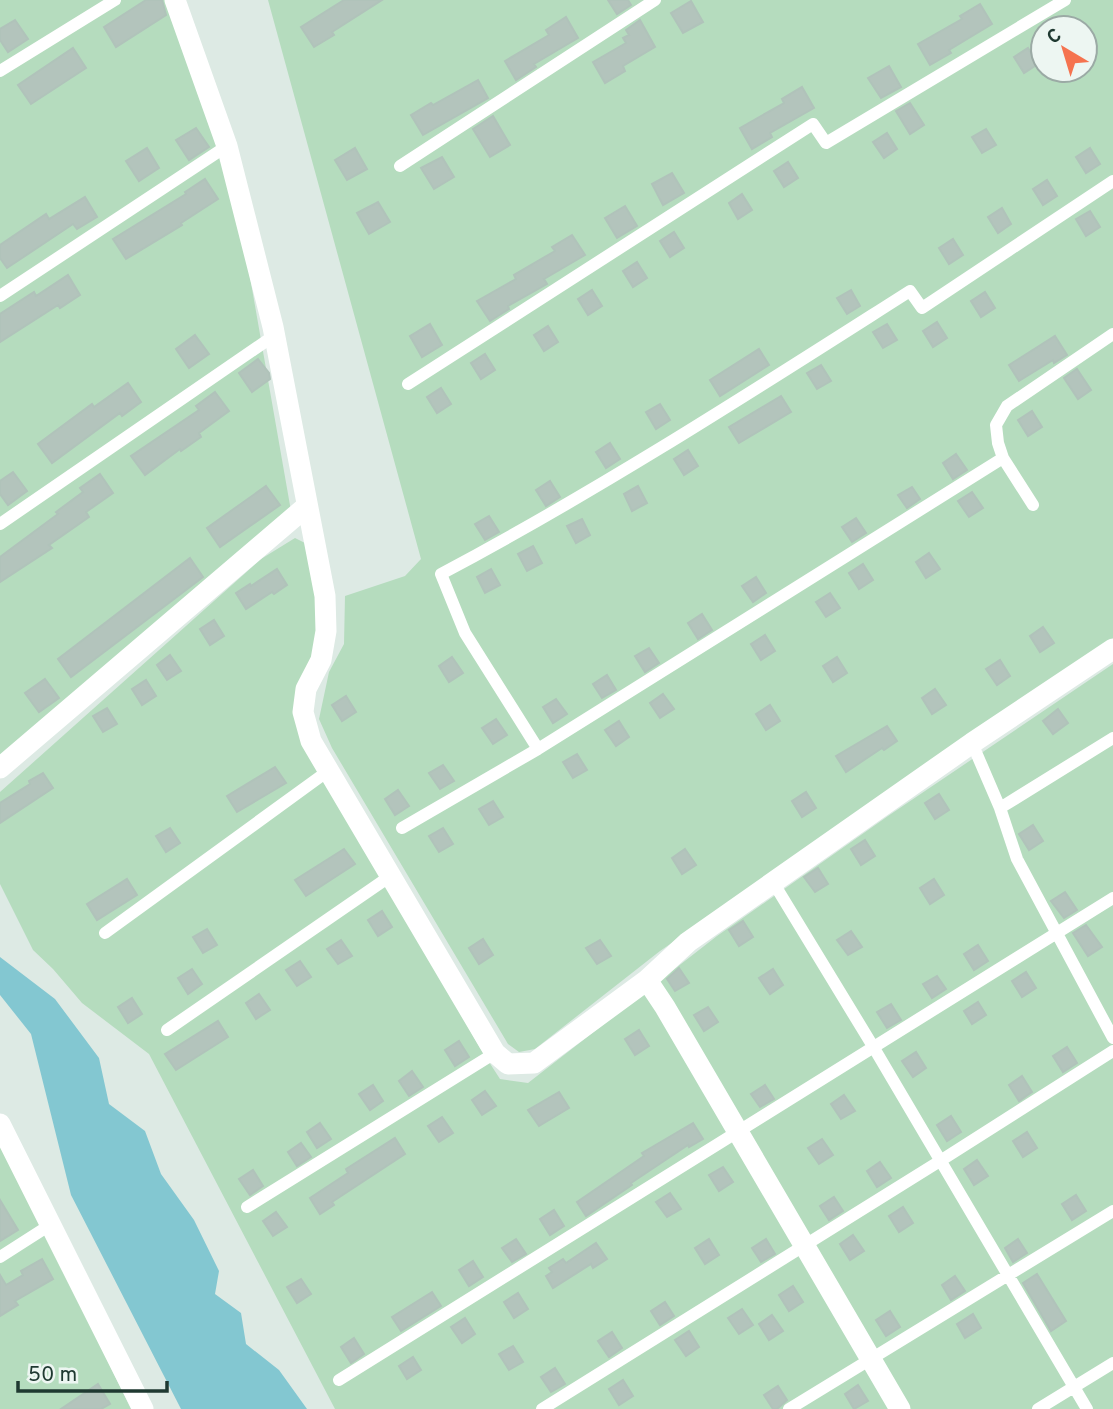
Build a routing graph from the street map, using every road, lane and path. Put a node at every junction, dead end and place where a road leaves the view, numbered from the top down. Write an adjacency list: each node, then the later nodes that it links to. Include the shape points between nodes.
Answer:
1 (115, 0): 5 (lane)
2 (175, 0): 6 (street)
3 (655, 0): 7 (lane)
4 (1065, 0): 12 (lane, via 826,143 813,124)
5 (0, 71)
6 (228, 146): 9 (lane); 11 (street)
7 (400, 166)
8 (1113, 181): 20 (lane, via 922,308 910,291 665,447 441,574 465,633)
9 (0, 296)
10 (1113, 334): 13 (lane, via 1007,406 996,425)
11 (275, 335): 15 (street); 16 (lane)
12 (408, 384)
13 (1003, 458): 14 (lane); 20 (lane)
14 (1033, 505)
15 (307, 506): 21 (street); 22 (street, via 325,596 326,632 303,712 311,741)
16 (0, 524)
17 (1113, 649): 19 (street)
18 (1113, 738): 23 (lane)
19 (972, 743): 23 (lane); 26 (street)
20 (538, 749): 24 (lane)
21 (0, 768)
22 (328, 771): 25 (street); 28 (lane)
23 (1000, 808): 29 (lane, via 1017,859)
24 (402, 828)
25 (389, 877): 31 (lane); 35 (street)
26 (774, 882): 30 (street, via 688,942); 33 (lane)
27 (1113, 898): 29 (lane)
28 (105, 933)
29 (1055, 933): 32 (lane); 33 (lane)
30 (647, 980): 35 (street, via 534,1063 508,1064); 37 (street)
31 (167, 1030)
32 (1113, 1038)
33 (874, 1048): 37 (lane); 38 (lane)
34 (1113, 1051): 38 (lane)
35 (495, 1053): 39 (lane)
36 (0, 1124): 41 (street)
37 (737, 1132): 42 (street); 47 (lane)
38 (940, 1161): 42 (lane); 44 (lane)
39 (247, 1207)
40 (1113, 1211): 44 (lane)
41 (50, 1225): 43 (lane); 49 (street)
42 (803, 1245): 45 (street); 50 (lane)
43 (0, 1257)
44 (1008, 1275): 45 (lane); 48 (lane)
45 (871, 1359): 51 (lane); 52 (street)
46 (1113, 1363): 48 (lane)
47 (339, 1380)
48 (1074, 1386): 53 (lane); 54 (lane)
49 (137, 1406)
50 (542, 1409)
51 (789, 1409)
52 (900, 1409)
53 (1038, 1409)
54 (1087, 1409)

